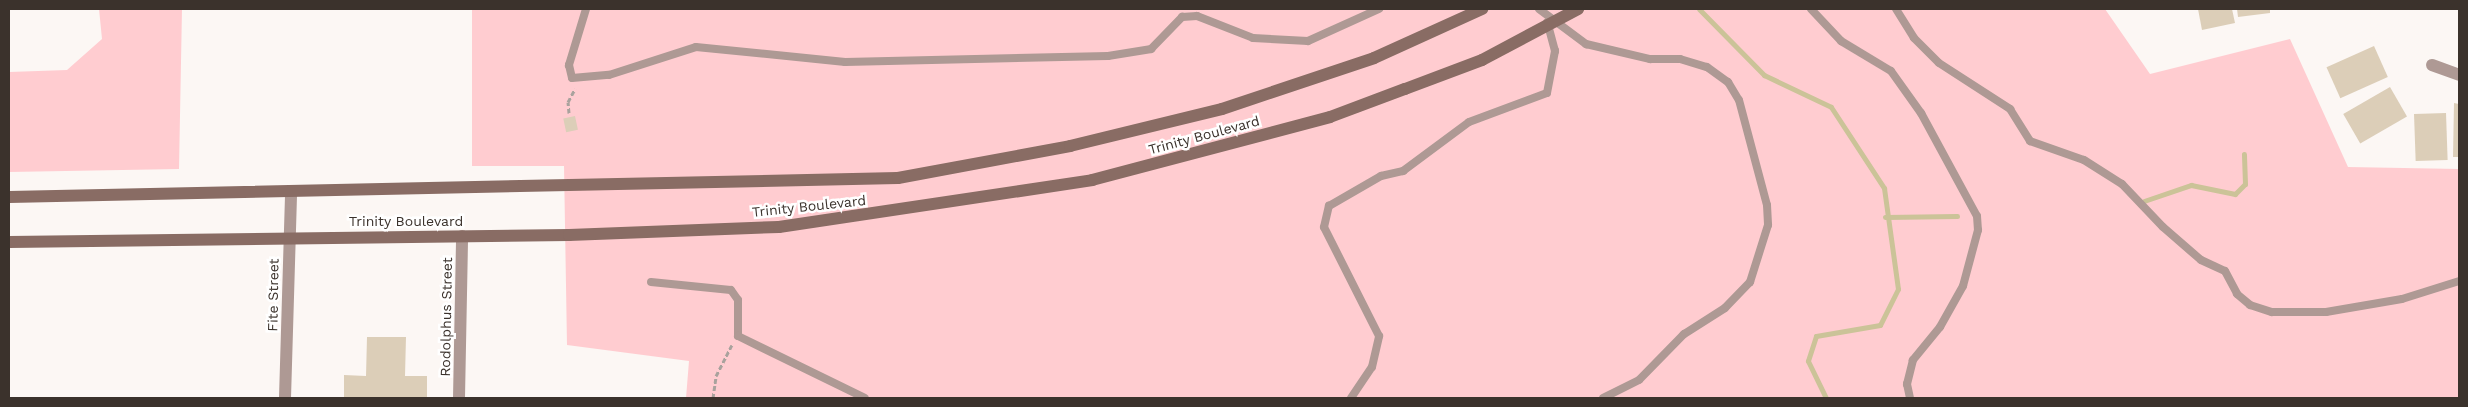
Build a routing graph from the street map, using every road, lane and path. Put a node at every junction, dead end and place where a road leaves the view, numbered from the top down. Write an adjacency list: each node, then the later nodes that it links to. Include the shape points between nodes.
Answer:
1 (586, 9): 10 (lane, via 569,65 572,78)
2 (1379, 9): 10 (lane, via 1308,41 1253,38 1197,16 1182,17 1151,49 1108,56 844,62 696,47)
3 (1482, 9): 12 (main road, Trinity Boulevard, via 1374,58 1222,109 1070,146 898,178)
4 (1578, 9): 14 (main road, Trinity Boulevard, bridge, via 1482,60 1330,117 1092,180 990,199 778,227)
5 (1811, 9): 26 (lane, via 1841,41 1892,71 1921,113 1977,216 1975,246 1963,286 1940,326 1912,360 1907,384)
6 (1896, 9): 17 (lane, via 1914,38 1939,63 2010,109 2030,141 2084,160 2122,184 2163,228 2201,260 2225,271 2237,294 2250,305 2272,312 2326,312 2402,299)
7 (1542, 11): 24 (lane, via 1555,51 1547,93 1469,122 1403,171 1381,176 1329,206 1324,227 1379,336 1372,367); 25 (lane, via 1586,44 1650,59 1680,59 1707,67 1728,82 1739,100 1767,205 1768,225 1750,282 1725,308 1684,334 1639,380)
8 (2432, 65): 9 (street)
9 (2459, 75)
10 (584, 79): 11 (path, via 571,94)
11 (569, 113)
12 (291, 192): 13 (main road, Trinity Boulevard); 15 (street, Fite Street)
13 (9, 197)
14 (462, 236): 15 (main road, Trinity Boulevard); 21 (street, Rodolphus Street)
15 (288, 237): 16 (main road, Trinity Boulevard); 20 (street, Fite Street)
16 (9, 242)
17 (2459, 281)
18 (651, 282): 19 (lane, via 731,290 738,300)
19 (738, 336): 22 (path, via 716,376); 23 (lane)
20 (285, 398)
21 (459, 398)
22 (713, 398)
23 (865, 398)
24 (1351, 398)
25 (1602, 398)
26 (1910, 398)

